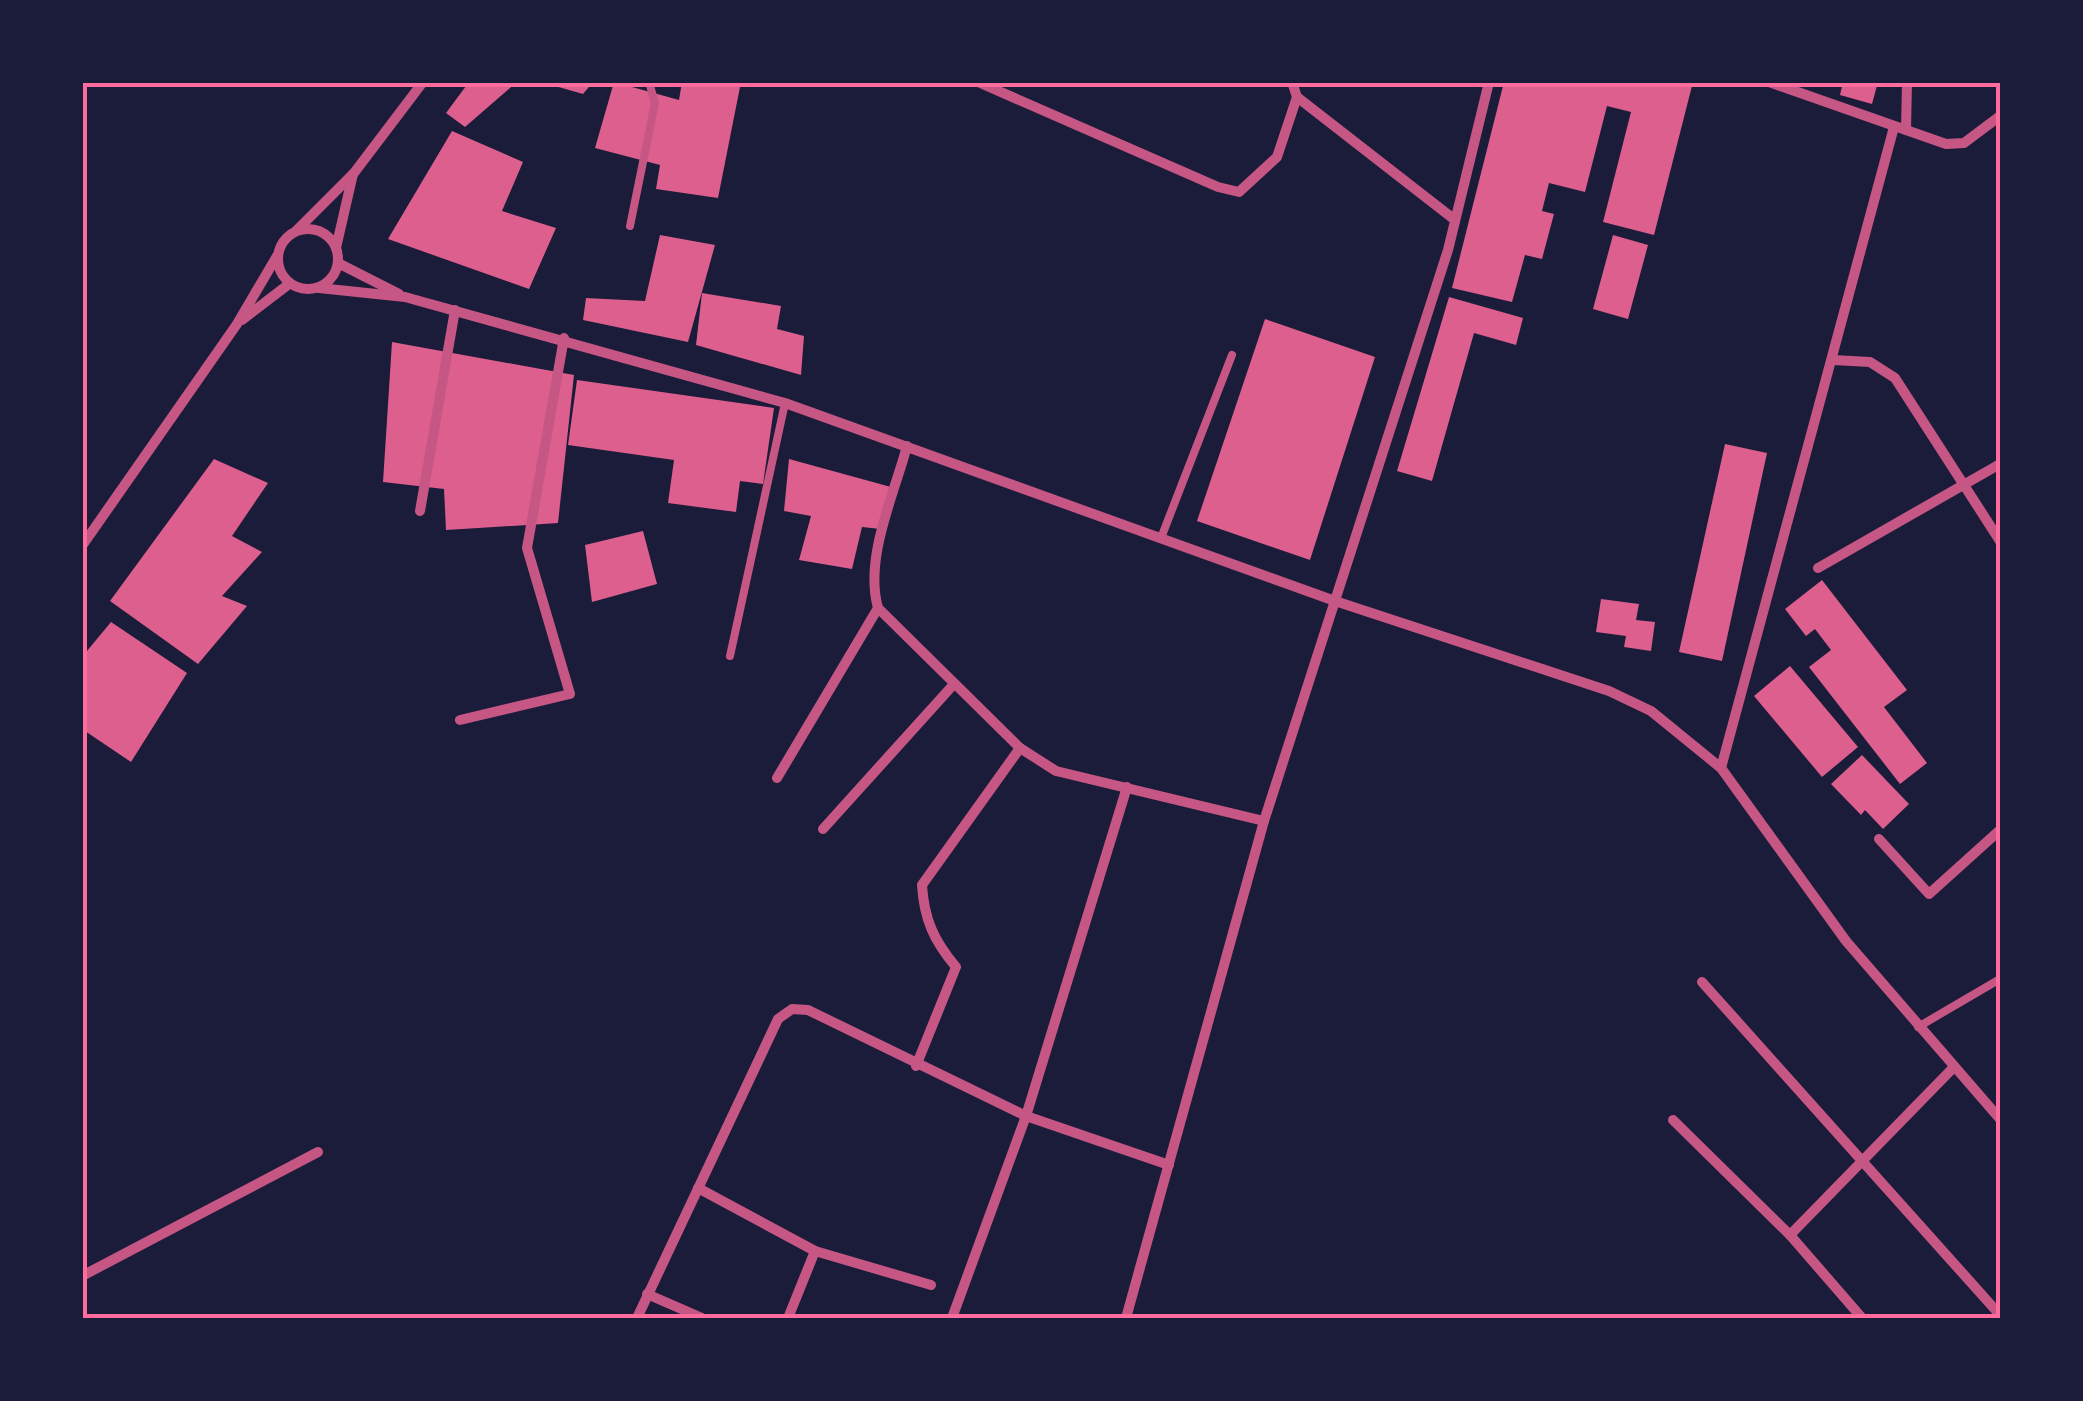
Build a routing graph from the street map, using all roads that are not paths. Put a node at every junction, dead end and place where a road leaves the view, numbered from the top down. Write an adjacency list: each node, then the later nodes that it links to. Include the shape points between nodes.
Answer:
1 (423, 82): 11 (street)
2 (648, 82): 13 (lane, via 655,103)
3 (978, 82): 8 (street, via 1238,192 1277,157)
4 (1292, 82): 8 (street)
5 (1489, 82): 12 (street)
6 (1769, 82): 10 (street)
7 (1907, 82): 10 (street)
8 (1298, 96): 12 (street)
9 (2000, 116): 10 (street, via 1964,143)
10 (1900, 129): 25 (street)
11 (354, 172): 14 (street); 15 (street)
12 (1455, 220): 35 (street)
13 (630, 226)
14 (296, 231): 15 (street, via 326,235); 16 (street)
15 (336, 248): 17 (street)
16 (277, 256): 18 (street); 22 (street)
17 (338, 264): 19 (street); 20 (street)
18 (288, 284): 19 (street); 22 (street)
19 (320, 288): 20 (street)
20 (405, 297): 21 (street)
21 (455, 310): 23 (street); 30 (street)
22 (237, 324): 33 (street)
23 (564, 338): 26 (street); 39 (street, via 527,548 570,694)
24 (1232, 354): 31 (lane)
25 (1833, 360): 29 (street, via 1870,362 1895,378); 41 (street)
26 (785, 403): 27 (street); 37 (lane)
27 (907, 446): 31 (street); 36 (street, via 877,556 872,587)
28 (2000, 464): 29 (street)
29 (1963, 488): 32 (street); 34 (street)
30 (420, 511)
31 (1161, 538): 35 (street)
32 (2000, 541)
33 (82, 546)
34 (1818, 568)
35 (1335, 601): 41 (street, via 1609,690 1651,711); 44 (street)
36 (878, 608): 38 (street); 42 (street)
37 (730, 656)
38 (954, 684): 40 (street); 45 (street)
39 (460, 720)
40 (1020, 748): 43 (street, via 1056,770); 51 (street, via 922,885 924,916 956,967)
41 (1722, 768): 50 (street, via 1846,941)
42 (777, 778)
43 (1126, 787): 44 (street); 53 (street)
44 (1264, 821): 58 (street)
45 (823, 829)
46 (2000, 830): 47 (street, via 1928,894)
47 (1878, 840)
48 (2000, 979): 50 (lane)
49 (1702, 982): 57 (street)
50 (1918, 1026): 52 (street)
51 (916, 1066): 53 (street); 59 (street, via 808,1010 792,1009 778,1019)
52 (1953, 1068): 54 (street); 57 (street)
53 (1026, 1116): 58 (street); 69 (street)
54 (2000, 1119)
55 (1674, 1120): 60 (street)
56 (318, 1152): 62 (street)
57 (1860, 1160): 60 (street); 65 (street)
58 (1168, 1165): 70 (street)
59 (698, 1188): 61 (street); 64 (street)
60 (1790, 1235): 71 (street)
61 (815, 1251): 63 (street); 68 (street)
62 (82, 1276)
63 (932, 1285)
64 (648, 1294): 66 (street); 67 (street)
65 (2000, 1316)
66 (637, 1318)
67 (702, 1318)
68 (788, 1318)
69 (952, 1318)
70 (1126, 1318)
71 (1862, 1318)

